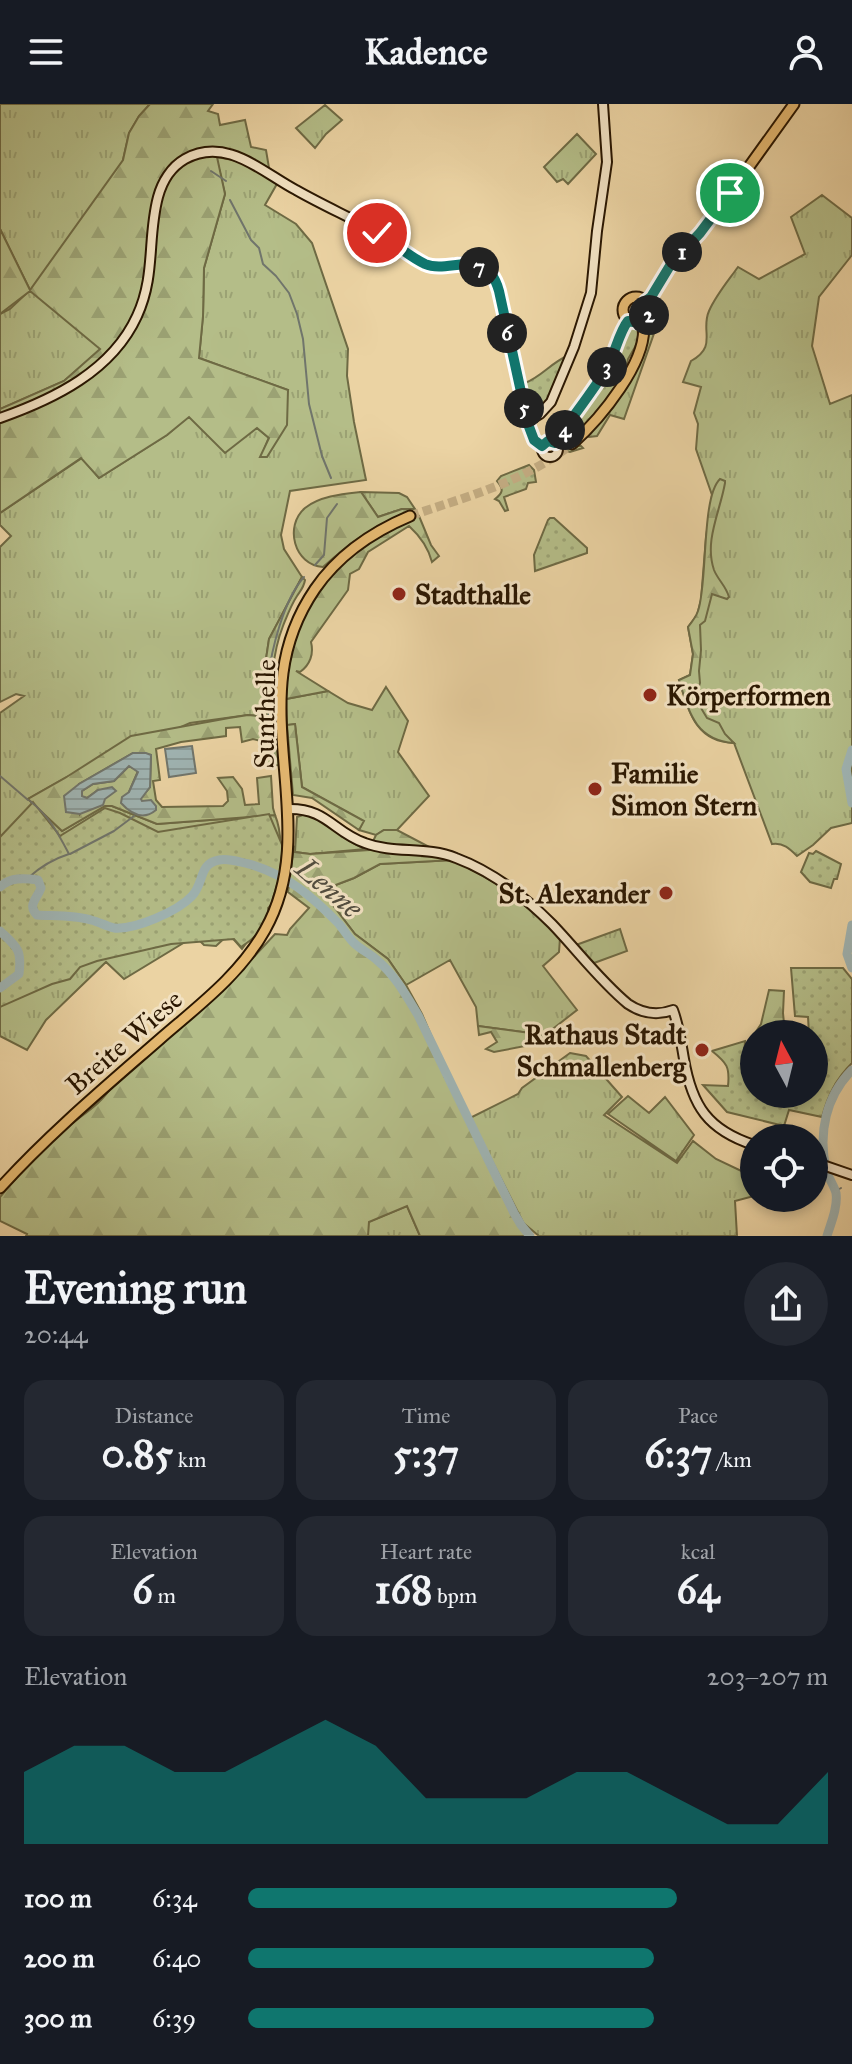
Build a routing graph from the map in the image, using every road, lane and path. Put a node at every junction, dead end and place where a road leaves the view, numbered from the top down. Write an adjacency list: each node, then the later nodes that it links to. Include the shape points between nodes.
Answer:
1 (603, 104): 7 (main road, via 607,162 589,302 551,402)
2 (794, 104): 3 (main road)
3 (646, 301): 4 (main road, via 626,301); 5 (main road, via 650,312)
4 (628, 321): 5 (main road); 8 (main road, via 609,365)
5 (643, 322): 9 (main road, via 642,341 623,385)
6 (0, 418): 7 (main road, via 74,385 123,341 147,288 155,209 167,176 184,160 220,152 381,235 425,264 465,263 487,271 499,291)
7 (527, 422): 10 (main road)
8 (555, 443): 10 (main road); 10 (main road, via 558,452 552,457 544,456)
9 (572, 444)
10 (542, 446)
11 (410, 516): 12 (main road, Sunthelle, via 377,531 340,559 296,624 281,704)
12 (288, 809): 13 (main road, Sunthelle); 14 (main road, via 315,812 372,846 434,851 464,861 508,887 628,1004 642,1012 673,1010 688,1079 701,1107 717,1128)
13 (288, 846): 17 (main road, Breite Wiese, via 275,910 247,957)
14 (740, 1139)
15 (828, 1166): 16 (main road)
16 (852, 1175)
17 (0, 1188)

